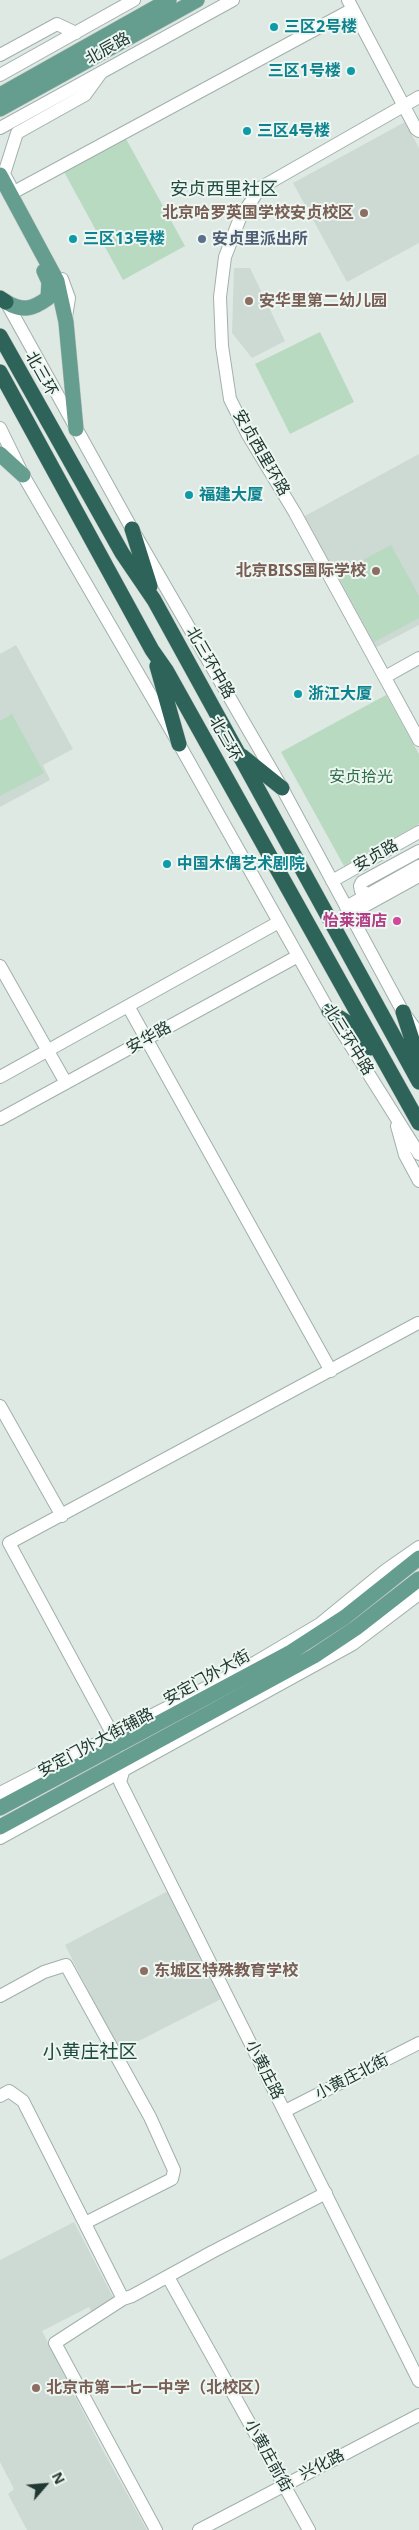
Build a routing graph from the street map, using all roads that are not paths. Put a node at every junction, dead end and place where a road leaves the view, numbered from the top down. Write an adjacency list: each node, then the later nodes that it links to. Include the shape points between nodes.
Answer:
1 (134, 0): 6 (street, 北辰路)
2 (169, 0): 10 (main road, 北辰路)
3 (197, 0): 13 (main road, 北辰路)
4 (233, 0): 8 (street, 北辰路)
5 (351, 4): 12 (street); 17 (street)
6 (76, 33): 7 (street, via 57,24); 9 (street, 北辰路)
7 (0, 55)
8 (101, 73): 14 (street, 北辰路); 17 (street, via 85,95 17,133 4,174)
9 (0, 75)
10 (0, 95)
11 (419, 97): 12 (street, 安贞西里环路)
12 (403, 106): 15 (street); 30 (street, 安贞西里环路, via 260,188 237,226 226,257 220,296 222,346 230,399)
13 (0, 109)
14 (0, 128)
15 (419, 131)
16 (0, 175): 19 (main road, via 57,281)
17 (7, 190): 18 (main road, via 49,282 48,298 39,305 17,309); 19 (street, via 59,273 70,298)
18 (2, 297): 23 (street, 北三环中路)
19 (66, 322): 23 (main road)
20 (0, 336): 27 (highway, 北三环, via 122,554)
21 (0, 372): 28 (highway, 北三环)
22 (0, 428): 25 (street, 北三环中路)
23 (76, 429): 26 (street, 北三环中路)
24 (0, 454): 25 (main road)
25 (23, 475): 32 (street, 北三环中路)
26 (132, 529): 27 (highway); 34 (street, 北三环中路)
27 (154, 600): 33 (highway, 北三环)
28 (152, 650): 32 (highway); 54 (highway, 北三环)
29 (419, 658): 30 (street)
30 (384, 678): 31 (street, 安贞西里环路)
31 (419, 740)
32 (180, 744): 44 (street, 北三环中路)
33 (235, 751): 34 (highway); 56 (highway, 北三环)
34 (282, 788): 41 (street, 北三环中路)
35 (419, 832): 36 (street, 安贞路)
36 (396, 845): 39 (street); 41 (street, 安贞路)
37 (419, 851): 39 (street, 安贞路)
38 (419, 866): 42 (street, 安贞路)
39 (373, 876): 42 (street, via 360,886 361,891)
40 (419, 876): 43 (street)
41 (332, 881): 43 (street, 北三环中路)
42 (369, 894): 43 (street, 安贞路)
43 (348, 911): 49 (street, 北三环中路)
44 (279, 922): 45 (street, 北三环中路); 47 (street)
45 (298, 956): 48 (street, 北三环中路); 51 (street, 安华路)
46 (0, 966): 52 (street)
47 (128, 1006): 51 (street); 52 (street)
48 (329, 1011): 54 (highway, via 345,1021); 58 (street, 北三环中路)
49 (403, 1012): 50 (street, 北三环中路); 53 (highway)
50 (419, 1034)
51 (146, 1039): 57 (street, 安华路); 64 (street)
52 (48, 1050): 55 (street); 57 (street)
53 (419, 1061)
54 (386, 1065): 60 (highway, 北三环)
55 (0, 1077)
56 (419, 1082)
57 (66, 1083): 59 (street, 安华路)
58 (394, 1114): 61 (street, 北三环中路); 62 (street, via 405,1155)
59 (0, 1120)
60 (419, 1123)
61 (419, 1154)
62 (419, 1180)
63 (418, 1323): 64 (street)
64 (331, 1371): 66 (street)
65 (0, 1406): 66 (street)
66 (62, 1516): 71 (street, via 9,1543)
67 (419, 1547): 71 (street, 安定门外大街辅路, via 320,1624)
68 (419, 1558): 71 (main road, 安定门外大街, via 345,1616 291,1652)
69 (419, 1579): 71 (main road, 安定门外大街, via 314,1656)
70 (419, 1594): 71 (street, 安定门外大街辅路, via 353,1644)
71 (120, 1752): 72 (street, 安定门外大街辅路); 73 (main road, 安定门外大街); 74 (main road, 安定门外大街); 75 (street, 安定门外大街辅路); 79 (street, 小黄庄路, via 120,1782)
72 (0, 1794)
73 (0, 1808)
74 (0, 1827)
75 (0, 1838)
76 (0, 1996): 81 (street, via 44,1972 66,1965 150,2117 174,2170 172,2179)
77 (419, 2043): 79 (street, 小黄庄北街)
78 (0, 2096): 81 (street, via 9,2091 22,2101)
79 (285, 2111): 80 (street, 小黄庄路)
80 (326, 2193): 82 (street); 84 (street, 小黄庄路)
81 (85, 2223): 83 (street)
82 (168, 2277): 83 (street); 86 (street, 小黄庄前街)
83 (123, 2299): 87 (street, via 55,2342)
84 (418, 2375)
85 (419, 2415): 86 (street, 兴化路)
86 (284, 2484): 88 (street, 兴化路); 89 (street, 小黄庄前街)
87 (156, 2530)
88 (199, 2530)
89 (309, 2530)

